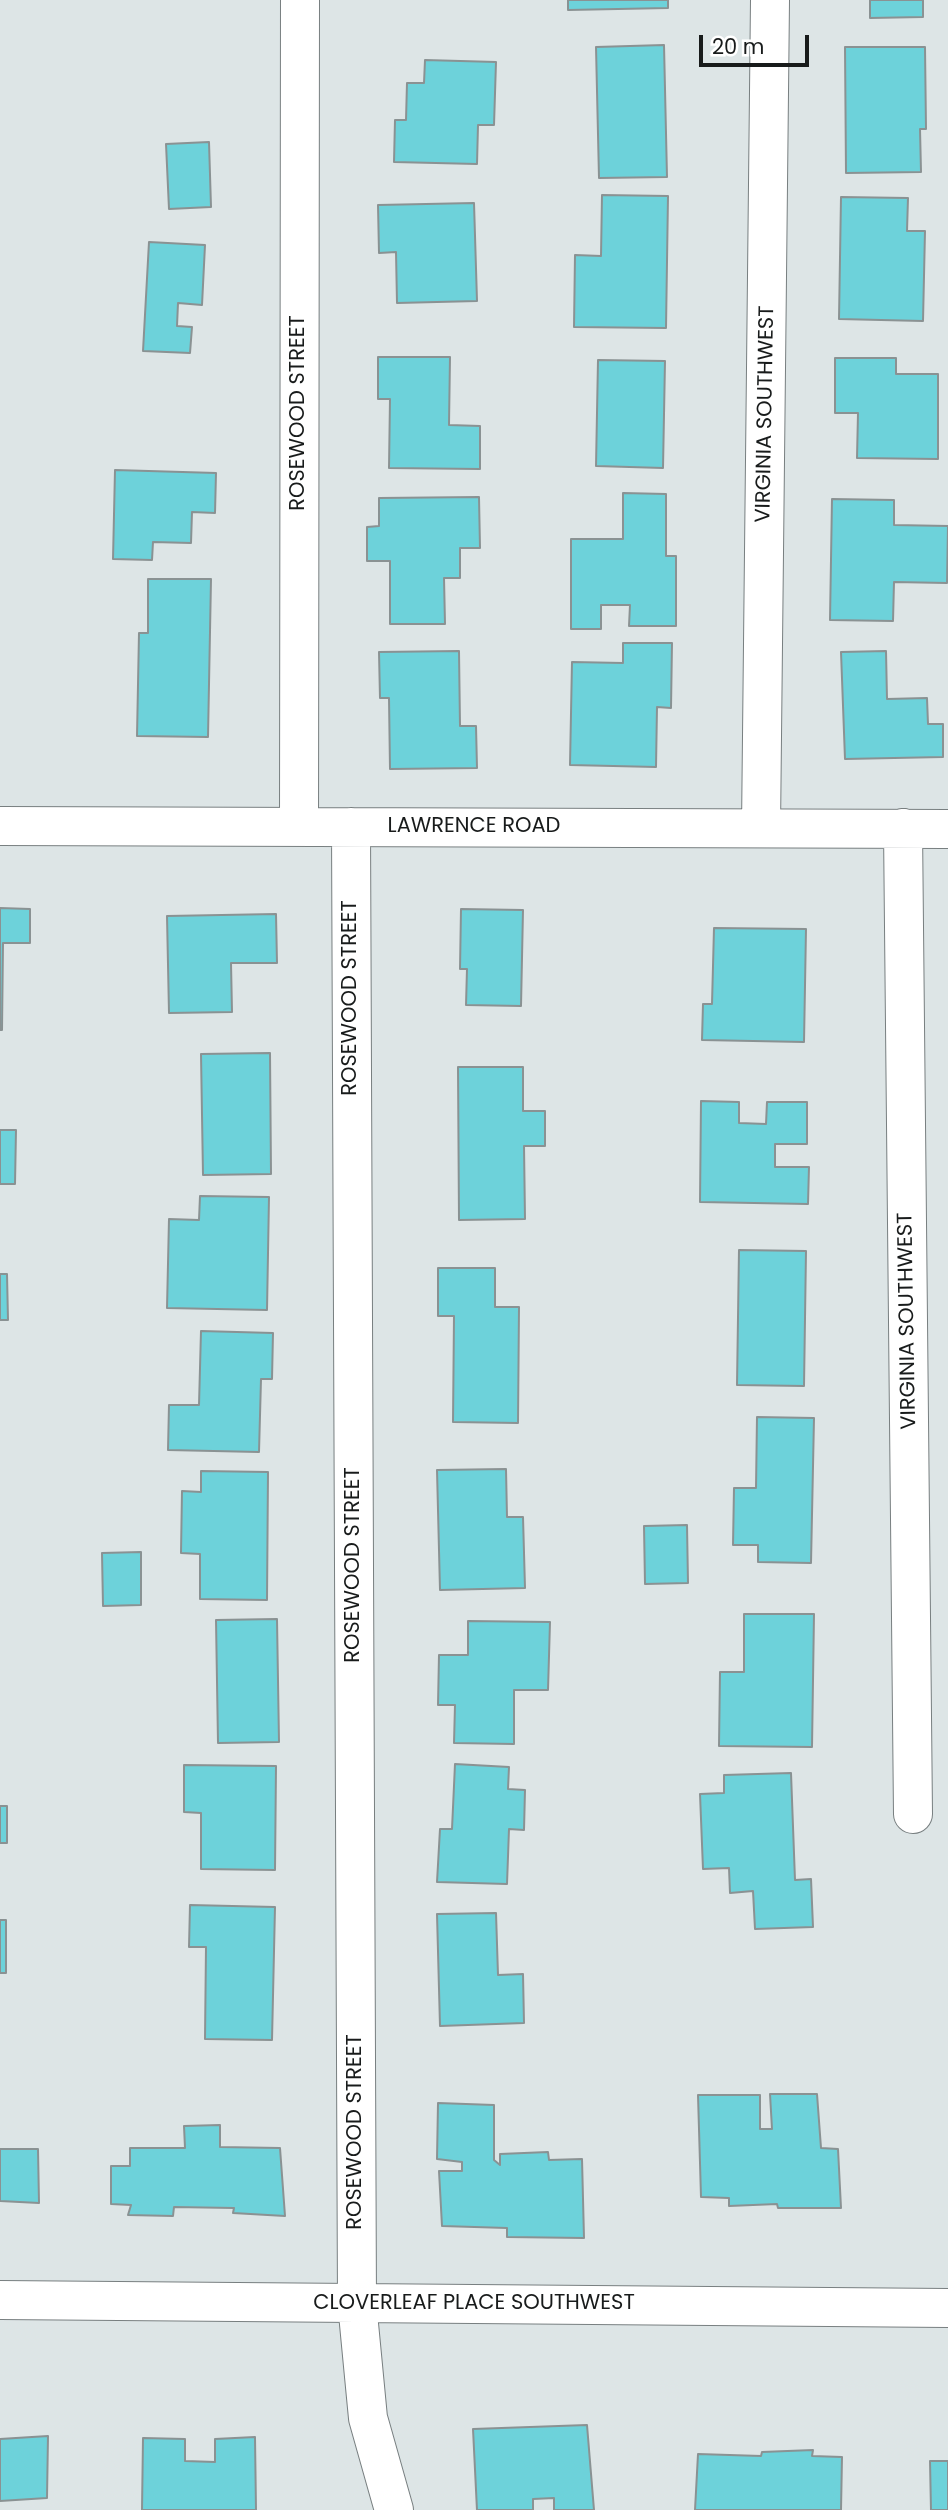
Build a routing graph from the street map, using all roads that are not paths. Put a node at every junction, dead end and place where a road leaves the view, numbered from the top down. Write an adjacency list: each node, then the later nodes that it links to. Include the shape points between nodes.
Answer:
1 (300, 0): 4 (street, ROSEWOOD STREET)
2 (770, 0): 6 (street, VIRGINIA SOUTHWEST)
3 (0, 826): 4 (street, LAWRENCE ROAD)
4 (299, 827): 5 (street, LAWRENCE ROAD)
5 (351, 827): 6 (street, LAWRENCE ROAD); 11 (street, ROSEWOOD STREET)
6 (761, 828): 7 (street, LAWRENCE ROAD)
7 (903, 828): 8 (street, LAWRENCE ROAD); 9 (street, VIRGINIA SOUTHWEST)
8 (948, 829)
9 (913, 1814)
10 (0, 2300): 11 (street, CLOVERLEAF PLACE SOUTHWEST)
11 (357, 2303): 12 (street, CLOVERLEAF PLACE SOUTHWEST); 13 (street, ROSEWOOD STREET, via 368,2418)
12 (948, 2308)
13 (394, 2510)

